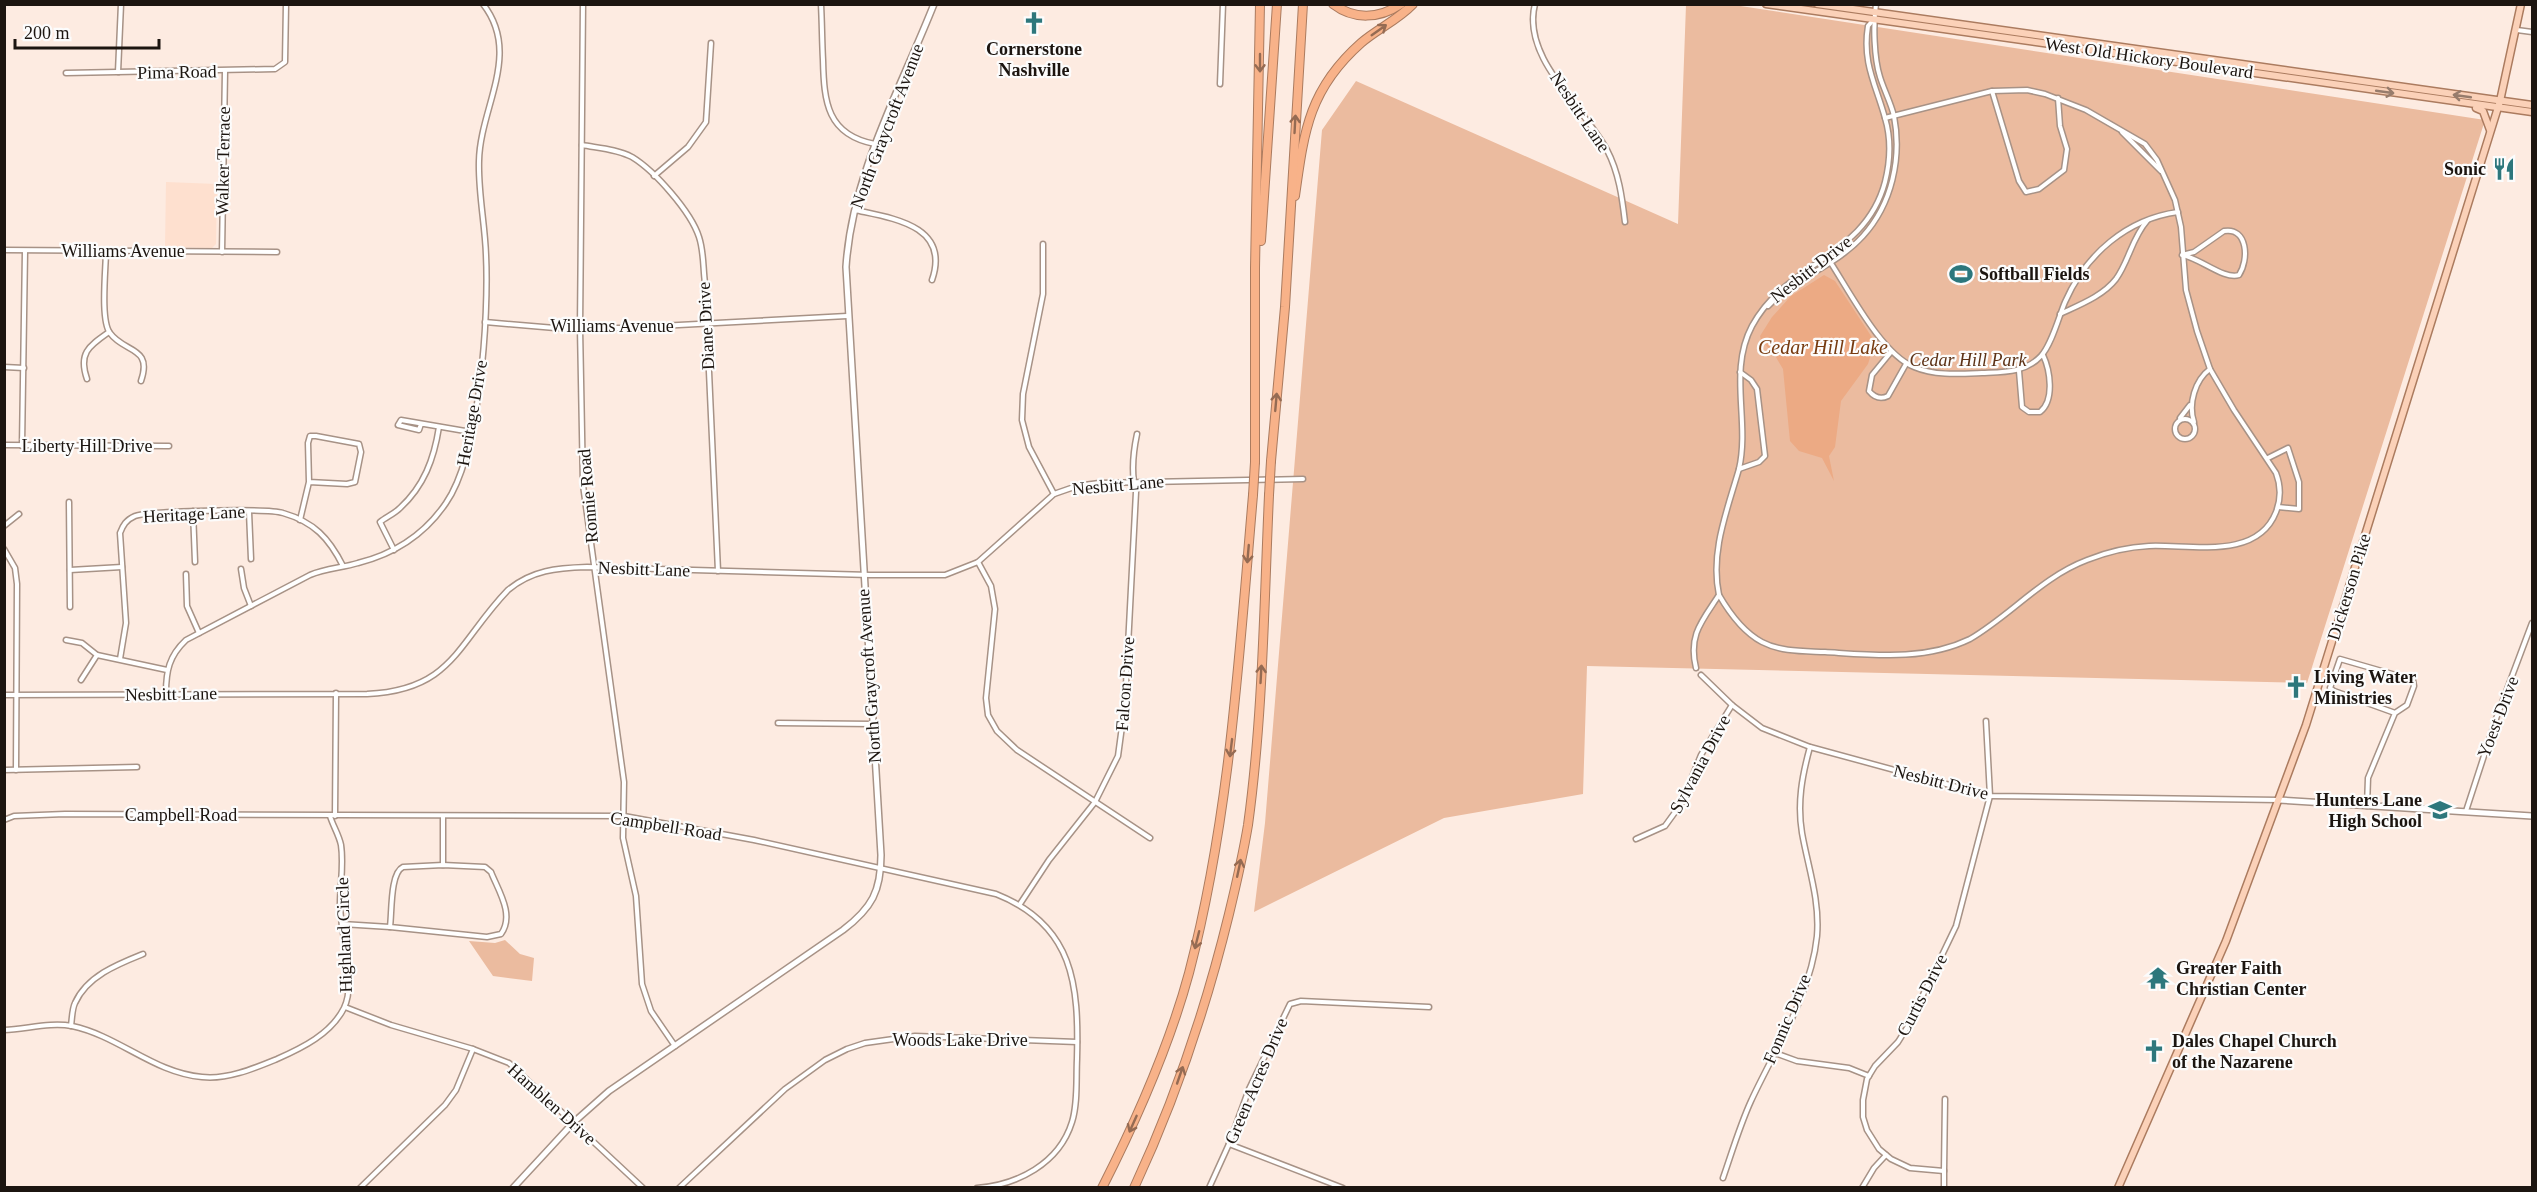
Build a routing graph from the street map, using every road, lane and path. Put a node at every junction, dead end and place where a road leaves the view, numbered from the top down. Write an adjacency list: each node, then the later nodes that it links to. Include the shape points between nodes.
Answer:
1 (121, 4): 24 (street)
2 (286, 4): 23 (street, Pima Road, via 285,62 275,69)
3 (483, 4): 61 (street, Heritage Drive, via 497,30 501,56 479,153 486,255)
4 (583, 4): 38 (street, Ronnie Road)
5 (821, 4): 39 (street, via 827,109 843,131)
6 (934, 4): 39 (street, North Graycroft Avenue)
7 (1223, 4): 26 (street)
8 (1260, 4): 57 (highway, one-way to 57)
9 (1277, 4): 57 (highway)
10 (1303, 4): 47 (highway, one-way to 10)
11 (1332, 4): 12 (highway, via 1344,12 1367,16 1385,13)
12 (1401, 4)
13 (1413, 4): 47 (highway, one-way to 13, via 1304,135 1317,99 1346,57)
14 (1535, 4): 45 (street, Nesbitt Lane, via 1533,23 1541,55 1610,155 1622,190)
15 (1766, 4): 19 (main road, West Old Hickory Boulevard)
16 (1817, 4): 19 (main road, West Old Hickory Boulevard)
17 (1876, 4): 19 (street)
18 (2521, 4): 20 (main road, Dickerson Pike)
19 (1875, 16): 29 (main road, West Old Hickory Boulevard, one-way to 29); 30 (main road, West Old Hickory Boulevard, one-way to 19); 34 (street, Nesbitt Drive, via 1878,69); 35 (street, Nesbitt Drive, via 1868,26 1868,62)
20 (2517, 30): 21 (street); 30 (main road, Dickerson Pike)
21 (2532, 32)
22 (711, 43): 41 (street, via 706,122 688,147)
23 (225, 71): 24 (street, Pima Road); 51 (street, Walker Terrace)
24 (118, 72): 25 (street, Pima Road)
25 (66, 73)
26 (1220, 84)
27 (1992, 91): 28 (street, via 2027,90); 28 (street, via 2019,181 2026,192 2039,189 2064,170 2067,149); 34 (street)
28 (2058, 98): 36 (street)
29 (2443, 101): 32 (main road, West Old Hickory Boulevard); 37 (main road, via 2479,108)
30 (2500, 101): 31 (main road, West Old Hickory Boulevard); 32 (main road, Dickerson Pike)
31 (2532, 105)
32 (2498, 109): 33 (main road, West Old Hickory Boulevard); 37 (main road, Dickerson Pike)
33 (2532, 112)
34 (1893, 115): 35 (street); 55 (street, Nesbitt Drive, via 1896,158 1887,198 1868,231)
35 (1885, 118): 54 (street, Nesbitt Drive, via 1888,161 1881,195 1863,227)
36 (2114, 125): 40 (street); 40 (street, via 2150,148)
37 (2490, 131): 137 (main road, Dickerson Pike)
38 (582, 145): 41 (street, Diane Drive, via 632,157); 63 (street, Ronnie Road)
39 (876, 145): 42 (street, North Graycroft Avenue)
40 (2164, 173): 43 (street)
41 (654, 176): 62 (street, Diane Drive, via 690,218 700,240)
42 (854, 210): 56 (street, via 918,228 934,253); 59 (street, North Graycroft Avenue, via 846,260)
43 (2178, 212): 44 (street); 53 (street)
44 (2150, 219): 58 (street, via 2119,233 2096,256 2073,287); 58 (street, via 2136,235 2109,287)
45 (1625, 222)
46 (1043, 244): 90 (street, via 1043,294 1023,394 1022,420 1029,447)
47 (1288, 245): 175 (highway, one-way to 47, bridge, via 1194,1034 1219,954 1247,827 1257,745 1271,461)
48 (4, 250): 50 (street, Williams Avenue)
49 (106, 250): 50 (street, Williams Avenue); 51 (street, Williams Avenue); 64 (street)
50 (25, 251): 69 (street)
51 (222, 252): 52 (street, Williams Avenue)
52 (277, 252)
53 (2182, 255): 53 (street, via 2235,277 2244,261 2243,240 2235,231 2224,231 2194,252); 70 (street, via 2189,305)
54 (1827, 257): 55 (street); 60 (street, Nesbitt Drive, via 1778,290)
55 (1831, 264): 60 (street, Nesbitt Drive, via 1783,292); 65 (street)
56 (932, 280)
57 (1256, 308): 174 (highway, one-way to 174, bridge, via 1253,495 1231,748 1218,840 1178,1009 1145,1096)
58 (2060, 314): 66 (street)
59 (847, 316): 62 (street, Williams Avenue); 110 (street, North Graycroft Avenue)
60 (1757, 318): 72 (street, Nesbitt Drive, via 1743,349)
61 (485, 321): 63 (street, Williams Avenue); 80 (street, Heritage Drive)
62 (706, 325): 63 (street, Williams Avenue); 108 (street, Diane Drive)
63 (580, 328): 105 (street, Ronnie Road, via 583,485)
64 (109, 332): 73 (street, via 84,355); 74 (street, via 144,362)
65 (1891, 352): 67 (street); 67 (street, via 1870,380 1872,395 1888,396)
66 (2043, 355): 71 (street); 71 (street, via 2050,372 2047,404 2040,412 2022,407)
67 (1906, 364): 71 (street, via 1948,374)
68 (4, 367): 69 (street)
69 (24, 368): 83 (street)
70 (2210, 369): 75 (street, via 2199,379); 85 (street)
71 (2019, 371)
72 (1740, 372): 86 (street, Nesbitt Drive, via 1743,431); 86 (street, via 1757,389 1765,456)
73 (87, 379)
74 (141, 381)
75 (2192, 402): 76 (street); 78 (street)
76 (2178, 422): 78 (street, via 2187,418); 78 (street, via 2175,431 2184,439 2193,435)
77 (421, 424): 77 (street, via 401,420 398,425 419,430); 79 (street)
78 (2195, 425)
79 (440, 427): 80 (street); 99 (street, via 422,482 399,508 382,520)
80 (471, 432): 99 (street, Heritage Drive, via 462,472 449,499 428,525)
81 (1137, 434): 89 (street, Falcon Drive)
82 (4, 445): 83 (street, Liberty Hill Drive)
83 (21, 446): 84 (street, Liberty Hill Drive)
84 (169, 446)
85 (2268, 458): 92 (street, via 2279,479); 92 (street, via 2288,448 2297,473 2299,508)
86 (1739, 469): 111 (street, Nesbitt Drive, via 1716,552)
87 (1303, 479): 89 (street, Nesbitt Lane)
88 (309, 482): 88 (street, via 310,436 359,444 355,482); 96 (street)
89 (1133, 482): 90 (street, Nesbitt Lane, via 1087,484); 138 (street, Falcon Drive, via 1136,492 1121,735 1118,756)
90 (1054, 494): 102 (street, Nesbitt Lane)
91 (69, 502): 107 (street)
92 (2278, 507): 111 (street, via 2264,531 2238,545 2135,547 2085,560 2049,580 1970,639 1926,652 1889,656 1781,649 1748,633)
93 (193, 511): 94 (street, Heritage Lane); 101 (street); 104 (street, Heritage Lane, via 145,514 125,523 120,533)
94 (249, 512): 96 (street, Heritage Lane, via 282,513); 100 (street)
95 (20, 514): 97 (street)
96 (300, 519): 103 (street, Heritage Lane, via 325,536)
97 (4, 526)
98 (4, 549): 126 (street, via 12,559 16,575)
99 (394, 550): 103 (street, Heritage Drive)
100 (251, 559)
101 (195, 562)
102 (978, 562): 110 (street, Nesbitt Lane, via 945,575); 138 (street, via 991,586 995,609 986,693 990,719 1009,744)
103 (343, 566): 112 (street, Heritage Drive, via 310,575)
104 (122, 567): 107 (street); 118 (street, Heritage Lane, via 126,623)
105 (595, 568): 108 (street, Nesbitt Lane); 124 (street, Nesbitt Lane, via 551,569 514,584 447,666 424,682 386,693); 143 (street, Ronnie Road, via 624,782)
106 (241, 569): 112 (street)
107 (70, 570): 113 (street)
108 (718, 571): 110 (street, Nesbitt Lane)
109 (186, 574): 115 (street, via 187,606)
110 (863, 574): 131 (street, North Graycroft Avenue)
111 (1719, 596): 119 (street, via 1693,639)
112 (251, 606): 115 (street, Heritage Drive)
113 (70, 607)
114 (2532, 623): 140 (street, Yoest Drive)
115 (199, 633): 120 (street, Heritage Drive, via 180,646)
116 (66, 640): 117 (street, via 82,643)
117 (97, 655): 118 (street); 122 (street)
118 (120, 659): 120 (street)
119 (1696, 668)
120 (167, 670): 123 (street, Heritage Drive)
121 (1701, 675): 127 (street, Nesbitt Drive)
122 (81, 680)
123 (165, 693): 124 (street, Nesbitt Lane); 126 (street, Nesbitt Lane)
124 (336, 693): 141 (street)
125 (4, 695): 126 (street, Nesbitt Lane)
126 (16, 695): 135 (street)
127 (1732, 705): 132 (street, Nesbitt Drive, via 1762,728); 147 (street, Sylvania Drive, via 1701,755 1681,804 1665,826)
128 (2395, 713): 128 (street, via 2330,688 2340,659 2413,680 2407,705); 139 (street, via 2368,778)
129 (1986, 721): 136 (street, Curtis Drive)
130 (778, 723): 131 (street)
131 (873, 724): 149 (street, North Graycroft Avenue)
132 (1810, 747): 136 (street, Nesbitt Drive); 161 (street, Fonnic Drive, via 1800,800 1802,832 1815,894 1816,937 1806,980)
133 (137, 767): 135 (street)
134 (4, 770): 135 (street)
135 (16, 770)
136 (1990, 796): 137 (street, Nesbitt Drive); 162 (street, Curtis Drive, via 1956,926 1908,1026)
137 (2279, 800): 139 (street); 180 (main road, Dickerson Pike, via 2226,941)
138 (1095, 802): 146 (street); 150 (street, Falcon Drive)
139 (2367, 806): 140 (street)
140 (2466, 811): 144 (street)
141 (333, 816): 142 (street, Campbell Road); 145 (street, Campbell Road); 151 (street, Highland Circle, via 342,855)
142 (443, 816): 143 (street, Campbell Road); 148 (street)
143 (624, 816): 149 (street, Campbell Road); 159 (street, Ronnie Road, via 625,852 636,897 642,984 651,1011)
144 (2532, 816)
145 (4, 818)
146 (1150, 838)
147 (1636, 839)
148 (443, 865): 152 (street, via 398,869); 152 (street, via 485,867 490,872 508,921 501,934 487,937)
149 (881, 868): 150 (street, Campbell Road, via 983,889); 159 (street, North Graycroft Avenue, via 877,892 852,923)
150 (1020, 904): 158 (street, Campbell Road, via 1050,933 1071,969 1077,999)
151 (342, 924): 152 (street); 154 (street, Highland Circle, via 348,968)
152 (390, 927)
153 (143, 954): 156 (street, via 101,974 86,988 75,1003)
154 (345, 1007): 156 (street, Highland Circle, via 323,1033 303,1046 259,1066 213,1077 160,1066 105,1036); 160 (street, Hamblen Drive)
155 (1429, 1007): 165 (street, Green Acres Drive, via 1300,1001 1290,1004 1249,1089)
156 (71, 1026): 157 (street, Highland Circle)
157 (4, 1030)
158 (1077, 1042): 172 (street, Woods Lake Drive, via 915,1036 847,1049 784,1089); 173 (street, Campbell Road, via 1074,1113 1058,1147 1037,1168 1013,1182)
159 (675, 1046): 164 (street, North Graycroft Avenue, via 609,1091)
160 (473, 1049): 164 (street, Hamblen Drive, via 509,1063); 169 (street, via 445,1106)
161 (1775, 1053): 162 (street, via 1797,1061 1849,1068); 168 (street, Fonnic Drive, via 1750,1103)
162 (1869, 1076): 166 (street, Curtis Drive, via 1863,1117 1873,1140)
163 (1945, 1099): 167 (street)
164 (574, 1122): 170 (street, North Graycroft Avenue); 171 (street, Hamblen Drive)
165 (1229, 1144): 176 (street, Green Acres Drive); 177 (street)
166 (1886, 1155): 167 (street, Curtis Drive, via 1910,1168); 178 (street)
167 (1944, 1171): 179 (street)
168 (1723, 1178)
169 (360, 1188)
170 (513, 1188)
171 (644, 1188)
172 (679, 1188)
173 (977, 1188)
174 (1102, 1188)
175 (1134, 1188)
176 (1209, 1188)
177 (1343, 1188)
178 (1862, 1188)
179 (1944, 1188)
180 (2118, 1188)

